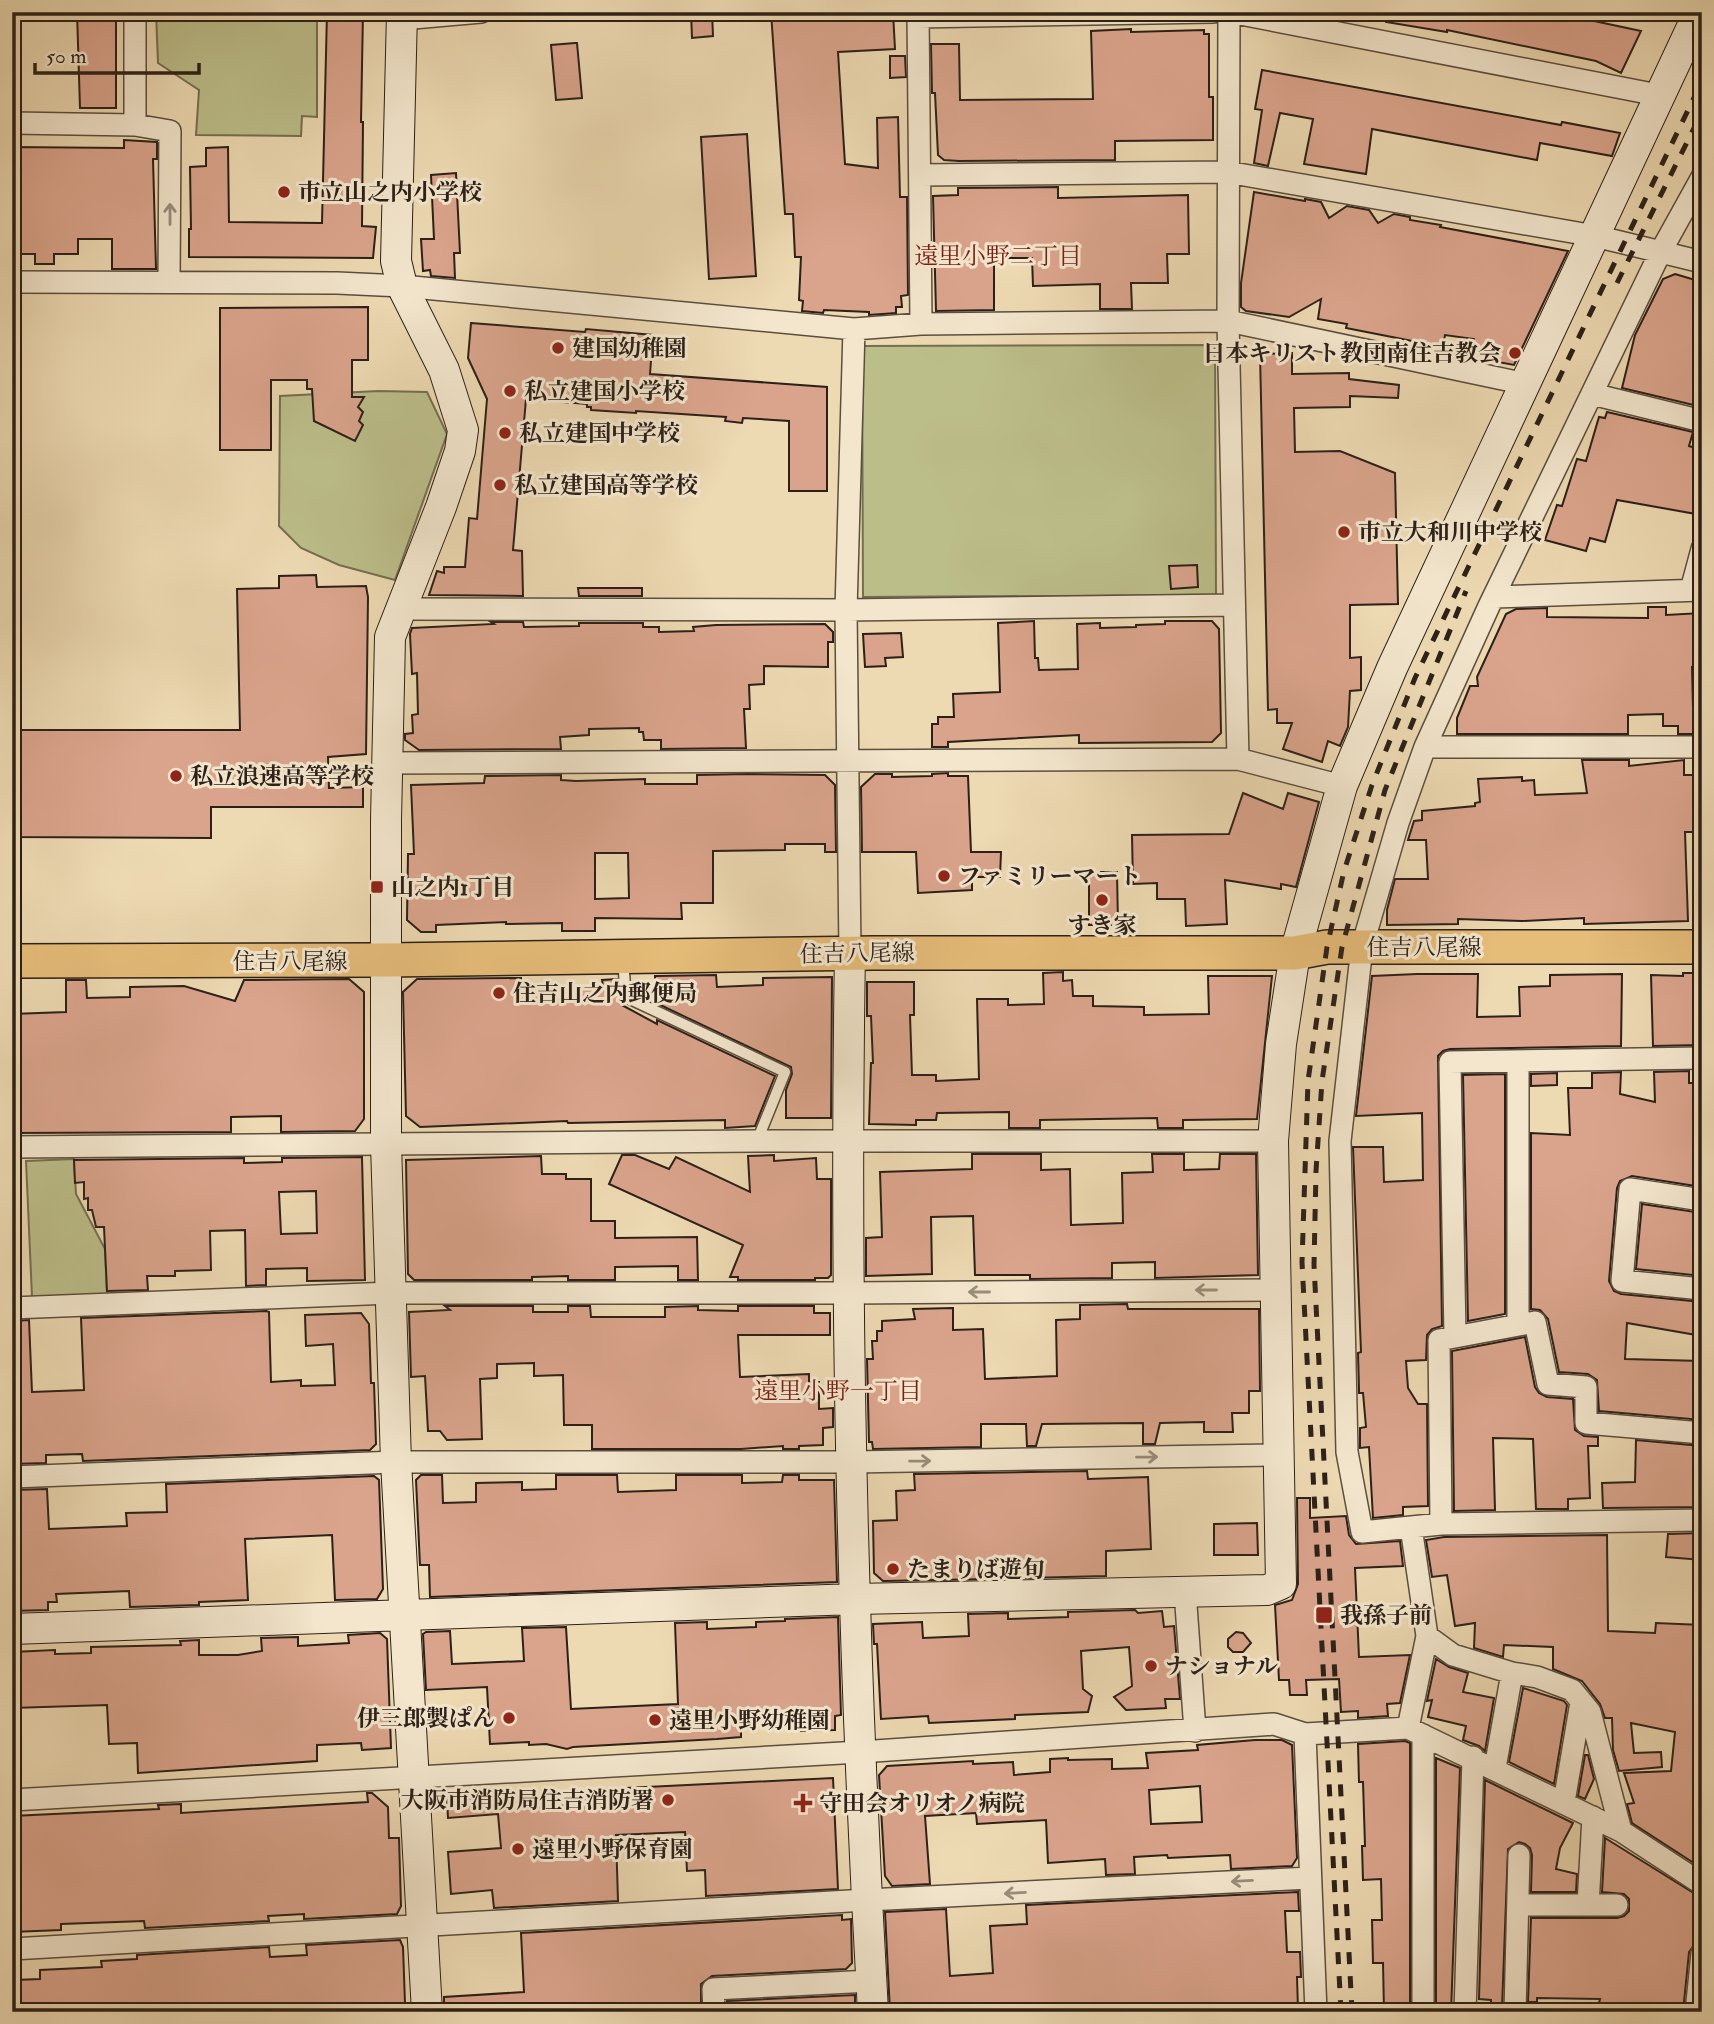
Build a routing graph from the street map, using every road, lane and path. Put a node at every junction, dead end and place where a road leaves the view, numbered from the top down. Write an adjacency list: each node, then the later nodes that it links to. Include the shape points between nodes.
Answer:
1 (135, 12): 10 (street)
2 (481, 12): 6 (street)
3 (1213, 12): 7 (street)
4 (1229, 12): 8 (street); 11 (street)
5 (1699, 12): 8 (street)
6 (402, 15): 19 (street, via 396,261)
7 (918, 15): 12 (street)
8 (1658, 95): 14 (street)
9 (12, 123): 10 (street)
10 (135, 125): 18 (street, one-way to 10, via 170,131)
11 (1227, 172): 12 (street); 14 (street); 20 (street)
12 (920, 175): 21 (street)
13 (1702, 177): 15 (street)
14 (1610, 240): 15 (street); 23 (street)
15 (1661, 251): 16 (street); 24 (street)
16 (1702, 262)
17 (12, 282): 18 (street)
18 (169, 282): 19 (street)
19 (402, 286): 22 (street); 30 (street, via 444,370 463,430 460,452)
20 (1228, 321): 21 (street); 23 (street); 29 (street)
21 (921, 324): 22 (street)
22 (854, 329): 31 (street)
23 (1526, 384): 37 (street, via 1392,668)
24 (1592, 394): 25 (street); 28 (street)
25 (1702, 421)
26 (1702, 549): 27 (street)
27 (1697, 590): 28 (street)
28 (1494, 597): 32 (street)
29 (1234, 605): 31 (street); 34 (street)
30 (402, 609): 31 (street); 36 (street, via 390,637)
31 (846, 610): 35 (street)
32 (1424, 747): 33 (street); 38 (street)
33 (1702, 747)
34 (1238, 759): 35 (street); 37 (street)
35 (847, 762): 36 (street); 40 (street)
36 (387, 763): 43 (street)
37 (1342, 786): 41 (street)
38 (1362, 947): 39 (main road, 住吉八尾線); 41 (main road, 住吉八尾線); 67 (street, via 1339,1141 1347,1452 1362,1532)
39 (1702, 947)
40 (850, 953): 41 (main road, 住吉八尾線); 42 (main road, 住吉八尾線); 48 (street)
41 (1295, 953): 49 (street)
42 (623, 956): 43 (main road, 住吉八尾線); 47 (lane, via 630,999 785,1072)
43 (387, 960): 44 (main road, 住吉八尾線); 50 (street)
44 (12, 961)
45 (1702, 1058): 46 (street)
46 (1518, 1061): 58 (street); 59 (street, via 1450,1062)
47 (757, 1141): 48 (street); 50 (street)
48 (848, 1141): 49 (street); 56 (street)
49 (1273, 1141): 54 (street)
50 (386, 1143): 51 (street); 55 (street)
51 (12, 1147)
52 (1702, 1200): 53 (street, via 1630,1189 1622,1281)
53 (1702, 1289)
54 (1275, 1290): 56 (street, one-way to 56); 61 (street)
55 (391, 1293): 56 (street); 57 (street); 62 (street)
56 (849, 1293): 63 (street)
57 (12, 1308)
58 (1518, 1325): 59 (street); 60 (street, via 1535,1322 1548,1384 1586,1387 1586,1423)
59 (1455, 1336): 66 (street, via 1439,1339)
60 (1702, 1433)
61 (1278, 1455): 63 (street, one-way to 61); 68 (street, via 1281,1584 1267,1590)
62 (396, 1462): 63 (street); 64 (street); 70 (street)
63 (851, 1462): 69 (street)
64 (12, 1477)
65 (1702, 1520): 66 (street)
66 (1441, 1524): 67 (street)
67 (1411, 1527): 72 (street)
68 (1185, 1591): 69 (street); 75 (street)
69 (856, 1599): 70 (street); 78 (street)
70 (405, 1614): 71 (street); 81 (street)
71 (12, 1629)
72 (1427, 1636): 73 (street, via 1453,1655); 76 (street)
73 (1512, 1673): 74 (street, via 1572,1690); 80 (street)
74 (1581, 1702): 83 (street); 85 (street, via 1590,1712)
75 (1195, 1731): 77 (street, via 1273,1724); 78 (street)
76 (1415, 1732): 77 (street); 79 (street); 101 (street)
77 (1305, 1734): 87 (street)
78 (860, 1752): 81 (street); 89 (street)
79 (1473, 1758): 80 (street); 102 (street)
80 (1495, 1768): 83 (street)
81 (413, 1778): 82 (street); 93 (street)
82 (12, 1800)
83 (1564, 1802): 84 (street)
84 (1593, 1817): 85 (street); 91 (street)
85 (1621, 1830): 88 (street)
86 (1519, 1855): 90 (street)
87 (1310, 1878): 89 (street, one-way to 89); 100 (street)
88 (1702, 1884)
89 (867, 1900): 93 (street); 96 (street)
90 (1518, 1905): 91 (street); 103 (street)
91 (1588, 1905): 92 (street)
92 (1617, 1905)
93 (421, 1927): 94 (street); 97 (street)
94 (12, 1949)
95 (1702, 1953): 104 (street)
96 (871, 1981): 98 (street, via 713,1989); 99 (street)
97 (427, 2012)
98 (714, 2012)
99 (873, 2012)
100 (1316, 2012)
101 (1423, 2012)
102 (1465, 2012)
103 (1515, 2012)
104 (1696, 2012)

